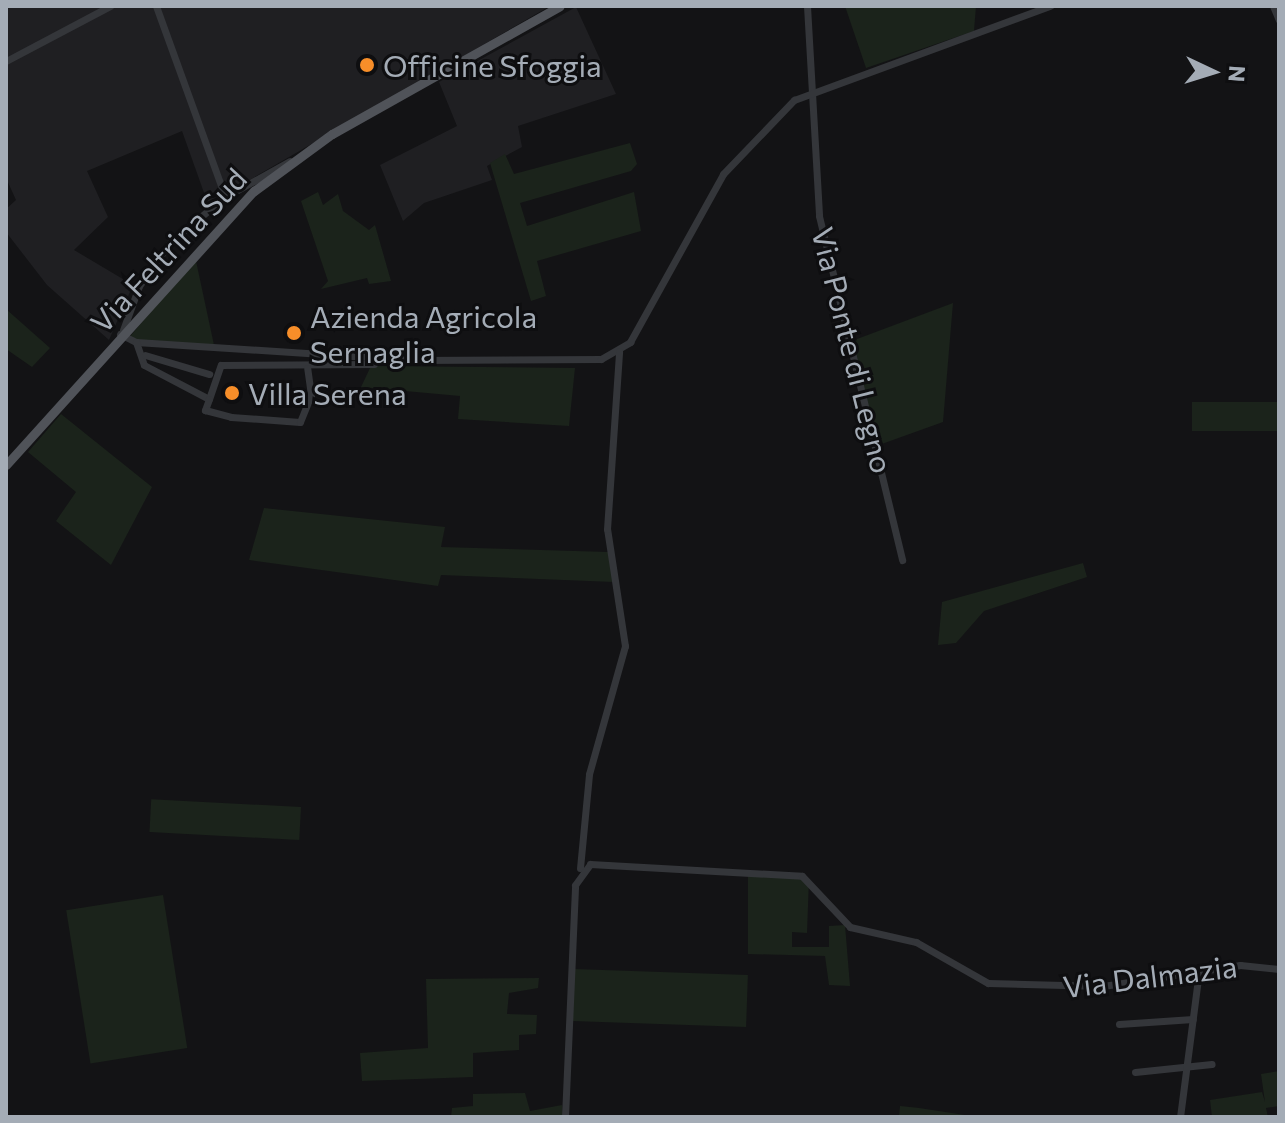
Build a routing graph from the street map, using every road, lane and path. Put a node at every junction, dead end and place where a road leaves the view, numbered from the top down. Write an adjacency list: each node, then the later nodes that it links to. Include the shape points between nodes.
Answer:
1 (110, 6): 8 (street)
2 (156, 6): 11 (street)
3 (560, 6): 10 (main road, Via Feltrina Sud)
4 (807, 6): 9 (street, Via Ponte di Legno)
5 (1050, 6): 9 (street)
6 (1273, 6): 7 (street)
7 (1279, 20)
8 (6, 61)
9 (813, 92): 14 (street, via 794,100 723,174 664,290); 21 (street, Via Ponte di Legno, via 826,255 882,454)
10 (292, 161): 11 (street); 12 (main road, Via Feltrina Sud, via 221,222)
11 (225, 197): 12 (street, via 171,241 139,286)
12 (122, 332): 13 (street); 20 (main road, Via Feltrina Sud)
13 (136, 342): 14 (street, via 469,362 582,361); 15 (street)
14 (619, 351): 22 (street, via 607,529 623,600 623,654 589,774)
15 (145, 355): 18 (street); 19 (street, via 144,365)
16 (374, 364): 17 (street)
17 (307, 368): 18 (street, via 221,365); 19 (street, via 308,411 292,425 205,410)
18 (209, 373): 19 (street)
19 (209, 399)
20 (6, 465)
21 (902, 560)
22 (580, 868): 24 (street, Via Dalmazia, via 802,876 850,927 916,942 988,983 1103,986); 30 (street)
23 (1279, 969): 24 (street, Via Dalmazia)
24 (1199, 970): 25 (street)
25 (1193, 1019): 26 (street); 28 (street)
26 (1119, 1024)
27 (1212, 1064): 28 (street)
28 (1187, 1068): 29 (street); 31 (street)
29 (1135, 1072)
30 (565, 1117)
31 (1180, 1117)

